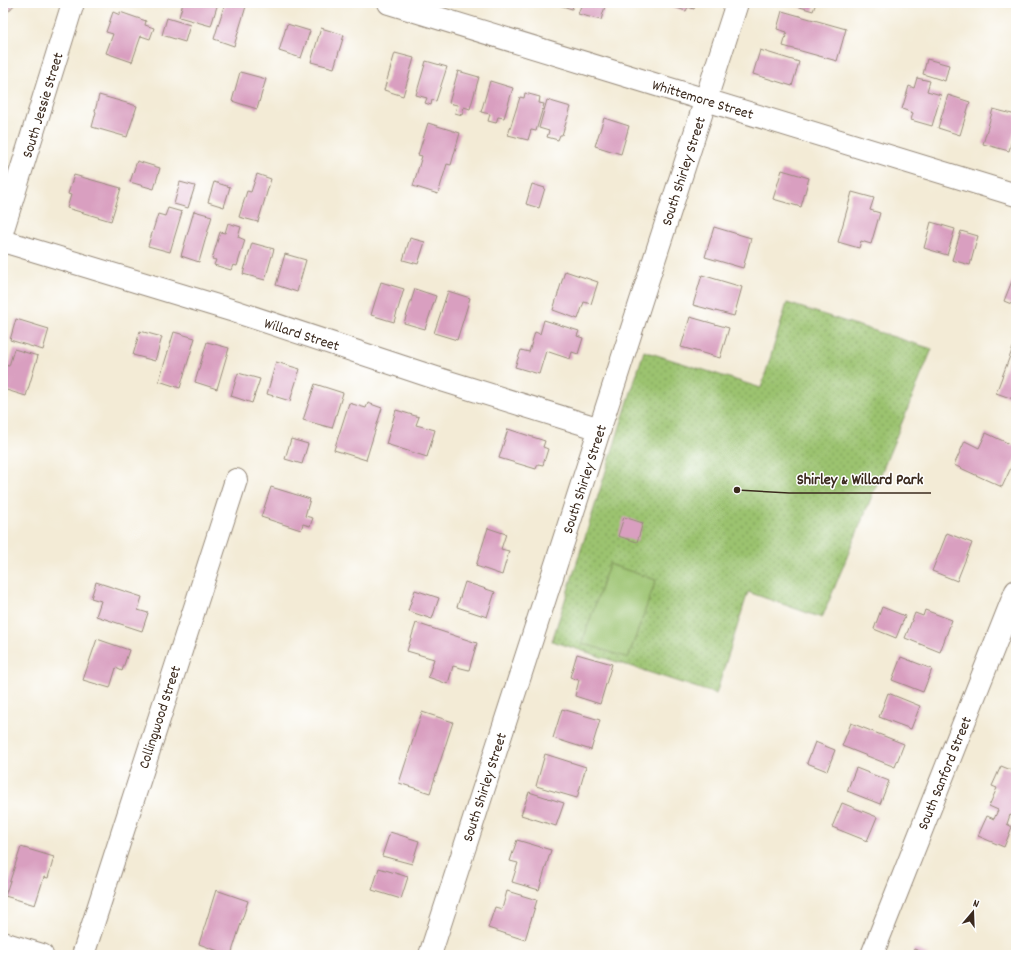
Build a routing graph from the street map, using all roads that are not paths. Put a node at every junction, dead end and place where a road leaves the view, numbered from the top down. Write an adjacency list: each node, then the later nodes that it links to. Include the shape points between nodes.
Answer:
1 (74, 3): 6 (street, South Jessie Street)
2 (389, 3): 4 (street, Whittemore Street)
3 (736, 3): 4 (street, South Shirley Street)
4 (706, 100): 5 (street, Whittemore Street); 8 (street, South Shirley Street)
5 (1016, 195)
6 (3, 229)
7 (3, 241): 8 (street, Willard Street, via 234,311)
8 (600, 429): 14 (street, South Shirley Street)
9 (236, 480): 13 (street, Collingwood Street)
10 (1016, 592): 15 (street, South Sanford Street)
11 (3, 943): 12 (street)
12 (42, 955)
13 (83, 955)
14 (430, 955)
15 (872, 955)

